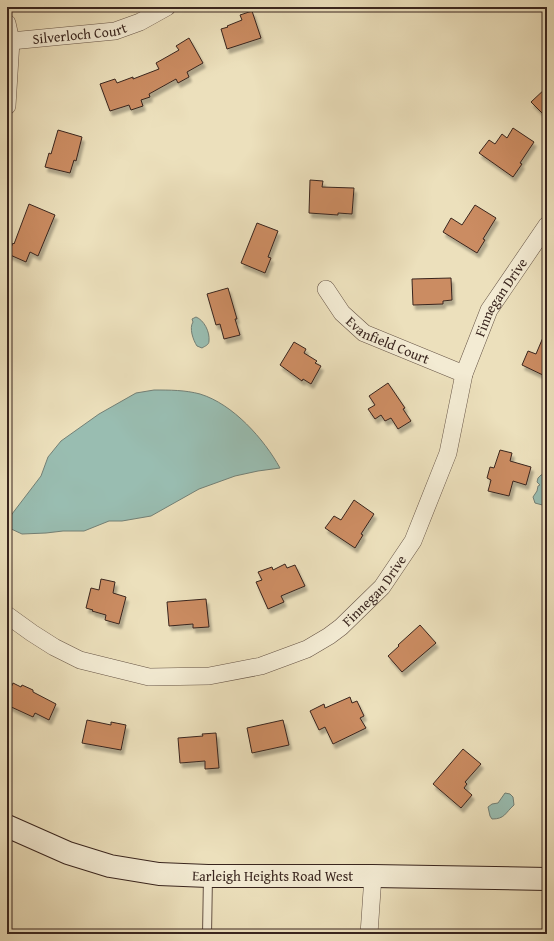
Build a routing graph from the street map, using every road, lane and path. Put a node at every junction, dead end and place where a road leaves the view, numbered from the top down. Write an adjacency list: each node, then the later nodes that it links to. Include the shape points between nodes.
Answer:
1 (167, 7): 3 (street, Silverloch Court, via 140,22 115,31)
2 (7, 23): 3 (street)
3 (11, 41): 4 (street)
4 (7, 106)
5 (547, 225): 7 (street, Finnegan Drive, via 489,310)
6 (326, 289): 7 (street, Evanfield Court, via 342,313 364,333)
7 (464, 374): 8 (street, Finnegan Drive, via 448,453 413,542 382,587 341,627 307,650 260,666 209,676 149,677 80,660 54,647)
8 (7, 615)
9 (7, 826): 10 (street, Earleigh Heights Road West, via 68,852 110,866 159,874)
10 (208, 876): 11 (street, Earleigh Heights Road West); 13 (lane)
11 (373, 876): 12 (street, Earleigh Heights Road West); 14 (street)
12 (547, 879)
13 (207, 934)
14 (369, 934)

